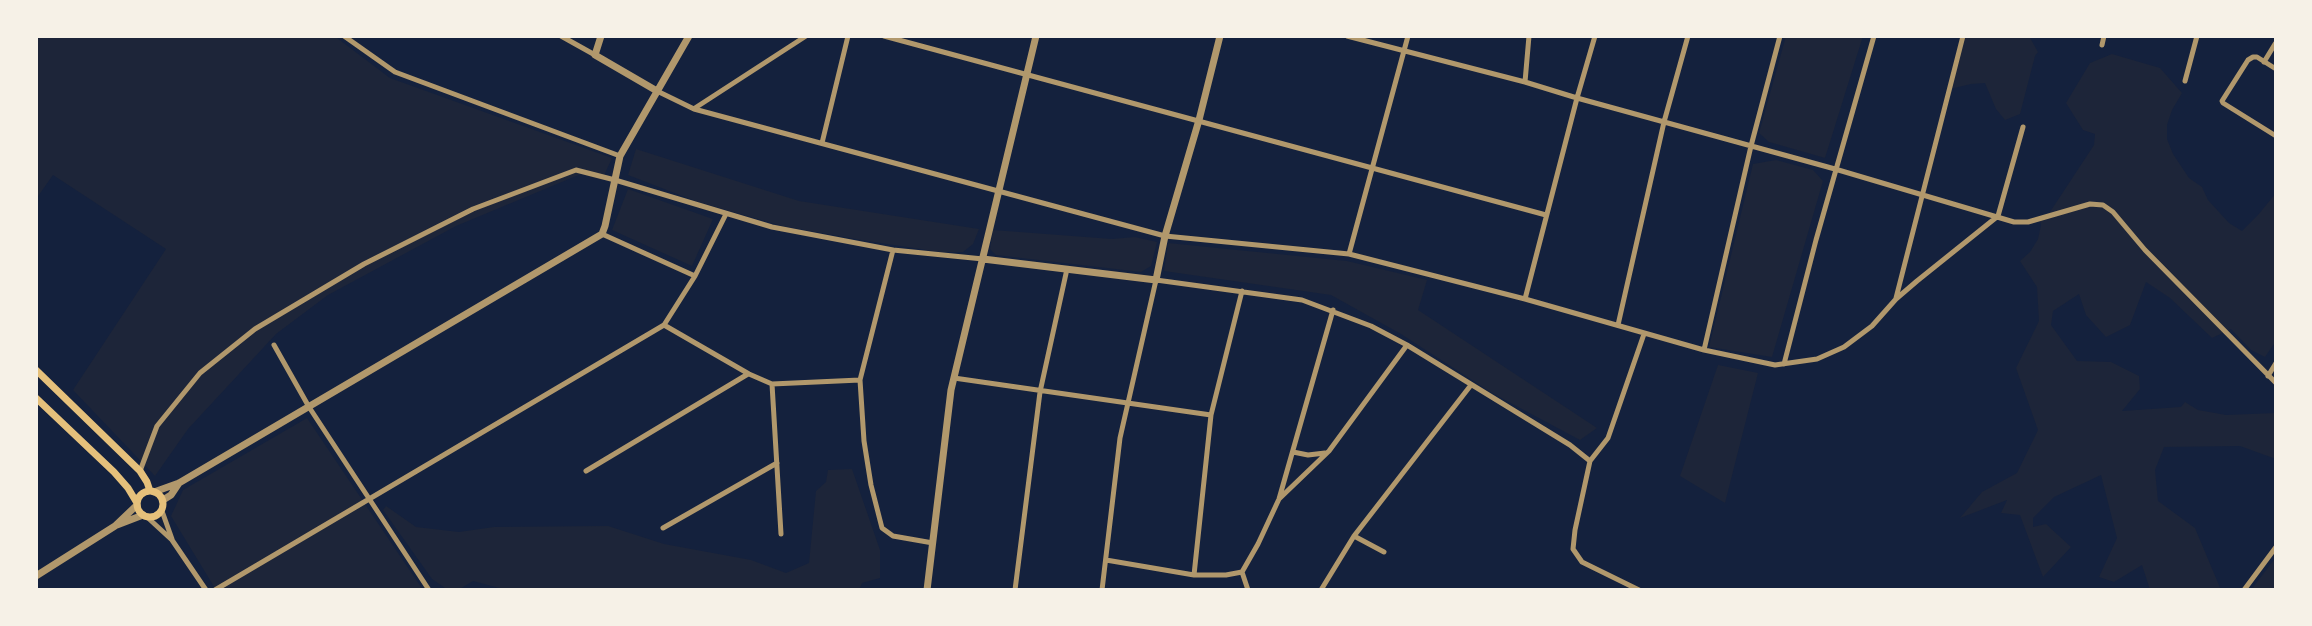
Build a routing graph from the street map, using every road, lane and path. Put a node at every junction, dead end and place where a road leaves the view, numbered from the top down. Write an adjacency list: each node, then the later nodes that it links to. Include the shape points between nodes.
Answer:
1 (344, 36): 39 (street, via 395,72)
2 (561, 36): 24 (street)
3 (601, 36): 24 (street)
4 (689, 36): 30 (street)
5 (806, 36): 32 (street)
6 (848, 36): 37 (street)
7 (884, 36): 27 (street)
8 (1036, 36): 27 (street)
9 (1220, 36): 33 (street)
10 (1347, 36): 23 (street)
11 (1408, 36): 23 (street)
12 (1529, 36): 29 (street)
13 (1595, 36): 31 (street)
14 (1688, 36): 34 (street)
15 (1780, 36): 38 (street)
16 (1874, 36): 41 (street)
17 (1963, 36): 44 (street)
18 (2104, 36): 22 (street)
19 (2197, 36): 28 (street)
20 (2272, 36): 21 (street)
21 (2276, 44): 25 (street)
22 (2102, 45)
23 (1403, 51): 29 (street); 40 (street)
24 (595, 55): 30 (street)
25 (2264, 62): 26 (street); 36 (street, via 2257,57 2248,60 2222,101)
26 (2276, 69)
27 (1026, 75): 33 (street); 43 (street)
28 (2185, 81)
29 (1525, 82): 31 (street)
30 (657, 91): 32 (street); 39 (street)
31 (1577, 98): 34 (street); 46 (street)
32 (694, 109): 37 (street)
33 (1199, 120): 40 (street); 49 (street)
34 (1664, 122): 38 (street); 61 (street)
35 (2023, 127): 47 (street)
36 (2276, 136)
37 (822, 143): 43 (street)
38 (1751, 146): 41 (street); 65 (street)
39 (620, 156): 42 (street)
40 (1371, 167): 46 (street); 51 (street)
41 (1835, 169): 44 (street); 67 (street)
42 (615, 180): 45 (street); 48 (street); 85 (street, via 576,170 473,209 364,264 255,329 200,373 157,426)
43 (998, 192): 49 (street); 52 (street)
44 (1922, 193): 47 (street); 58 (street)
45 (726, 214): 50 (street); 54 (street)
46 (1546, 215): 57 (street)
47 (1998, 216): 58 (street); 70 (street, via 2028,222 2103,205)
48 (602, 234): 54 (street); 79 (street)
49 (1165, 236): 51 (street); 55 (street)
50 (893, 250): 52 (street); 72 (street)
51 (1349, 254): 57 (street)
52 (983, 259): 53 (street); 71 (street)
53 (1067, 269): 55 (street); 76 (street)
54 (695, 276): 60 (street)
55 (1156, 280): 56 (street); 78 (street)
56 (1242, 291): 59 (street); 80 (street)
57 (1525, 299): 61 (street)
58 (1896, 299): 67 (street, via 1844,347 1817,359)
59 (1333, 310): 64 (street); 82 (street)
60 (664, 325): 69 (street); 89 (street)
61 (1618, 325): 62 (street)
62 (1644, 334): 65 (street); 83 (street, via 1608,438)
63 (274, 345): 79 (street)
64 (1407, 345): 75 (street); 81 (street)
65 (1704, 350): 67 (street)
66 (2276, 363): 70 (street)
67 (1784, 364)
68 (36, 370): 85 (main road)
69 (749, 374): 74 (street); 86 (street)
70 (2268, 376): 73 (street)
71 (954, 378): 76 (street); 100 (street)
72 (860, 380): 74 (street); 100 (street, via 864,441 882,528 893,536)
73 (2276, 383)
74 (772, 384): 84 (street)
75 (1471, 385): 83 (street); 98 (street)
76 (1040, 392): 78 (street); 111 (street)
77 (36, 398): 92 (main road, via 114,472)
78 (1128, 404): 80 (street); 103 (street)
79 (309, 407): 87 (street); 89 (street)
80 (1211, 415): 105 (street)
81 (1329, 451): 82 (street); 90 (street)
82 (1293, 452): 90 (street)
83 (1590, 461): 115 (street, via 1573,549 1582,562)
84 (777, 463): 96 (street); 97 (street)
85 (140, 471): 88 (main road)
86 (586, 471)
87 (179, 483): 88 (street); 91 (street)
88 (152, 492): 91 (main road); 92 (main road, via 140,496)
89 (368, 498): 108 (street); 109 (street)
90 (1279, 499): 104 (street)
91 (163, 500): 93 (main road)
92 (137, 504): 94 (main road); 95 (street)
93 (162, 511): 94 (main road); 99 (street)
94 (145, 516): 95 (street); 99 (street)
95 (115, 526): 106 (street)
96 (663, 528)
97 (781, 534)
98 (1354, 536): 102 (street); 114 (street)
99 (172, 540): 107 (street)
100 (933, 543): 110 (street)
101 (2276, 547): 116 (street)
102 (1384, 552)
103 (1106, 560): 105 (street); 112 (street)
104 (1242, 572): 105 (street); 113 (street)
105 (1194, 575)
106 (36, 576)
107 (206, 590)
108 (215, 590)
109 (429, 590)
110 (927, 590)
111 (1015, 590)
112 (1102, 590)
113 (1248, 590)
114 (1321, 590)
115 (1639, 590)
116 (2244, 590)

